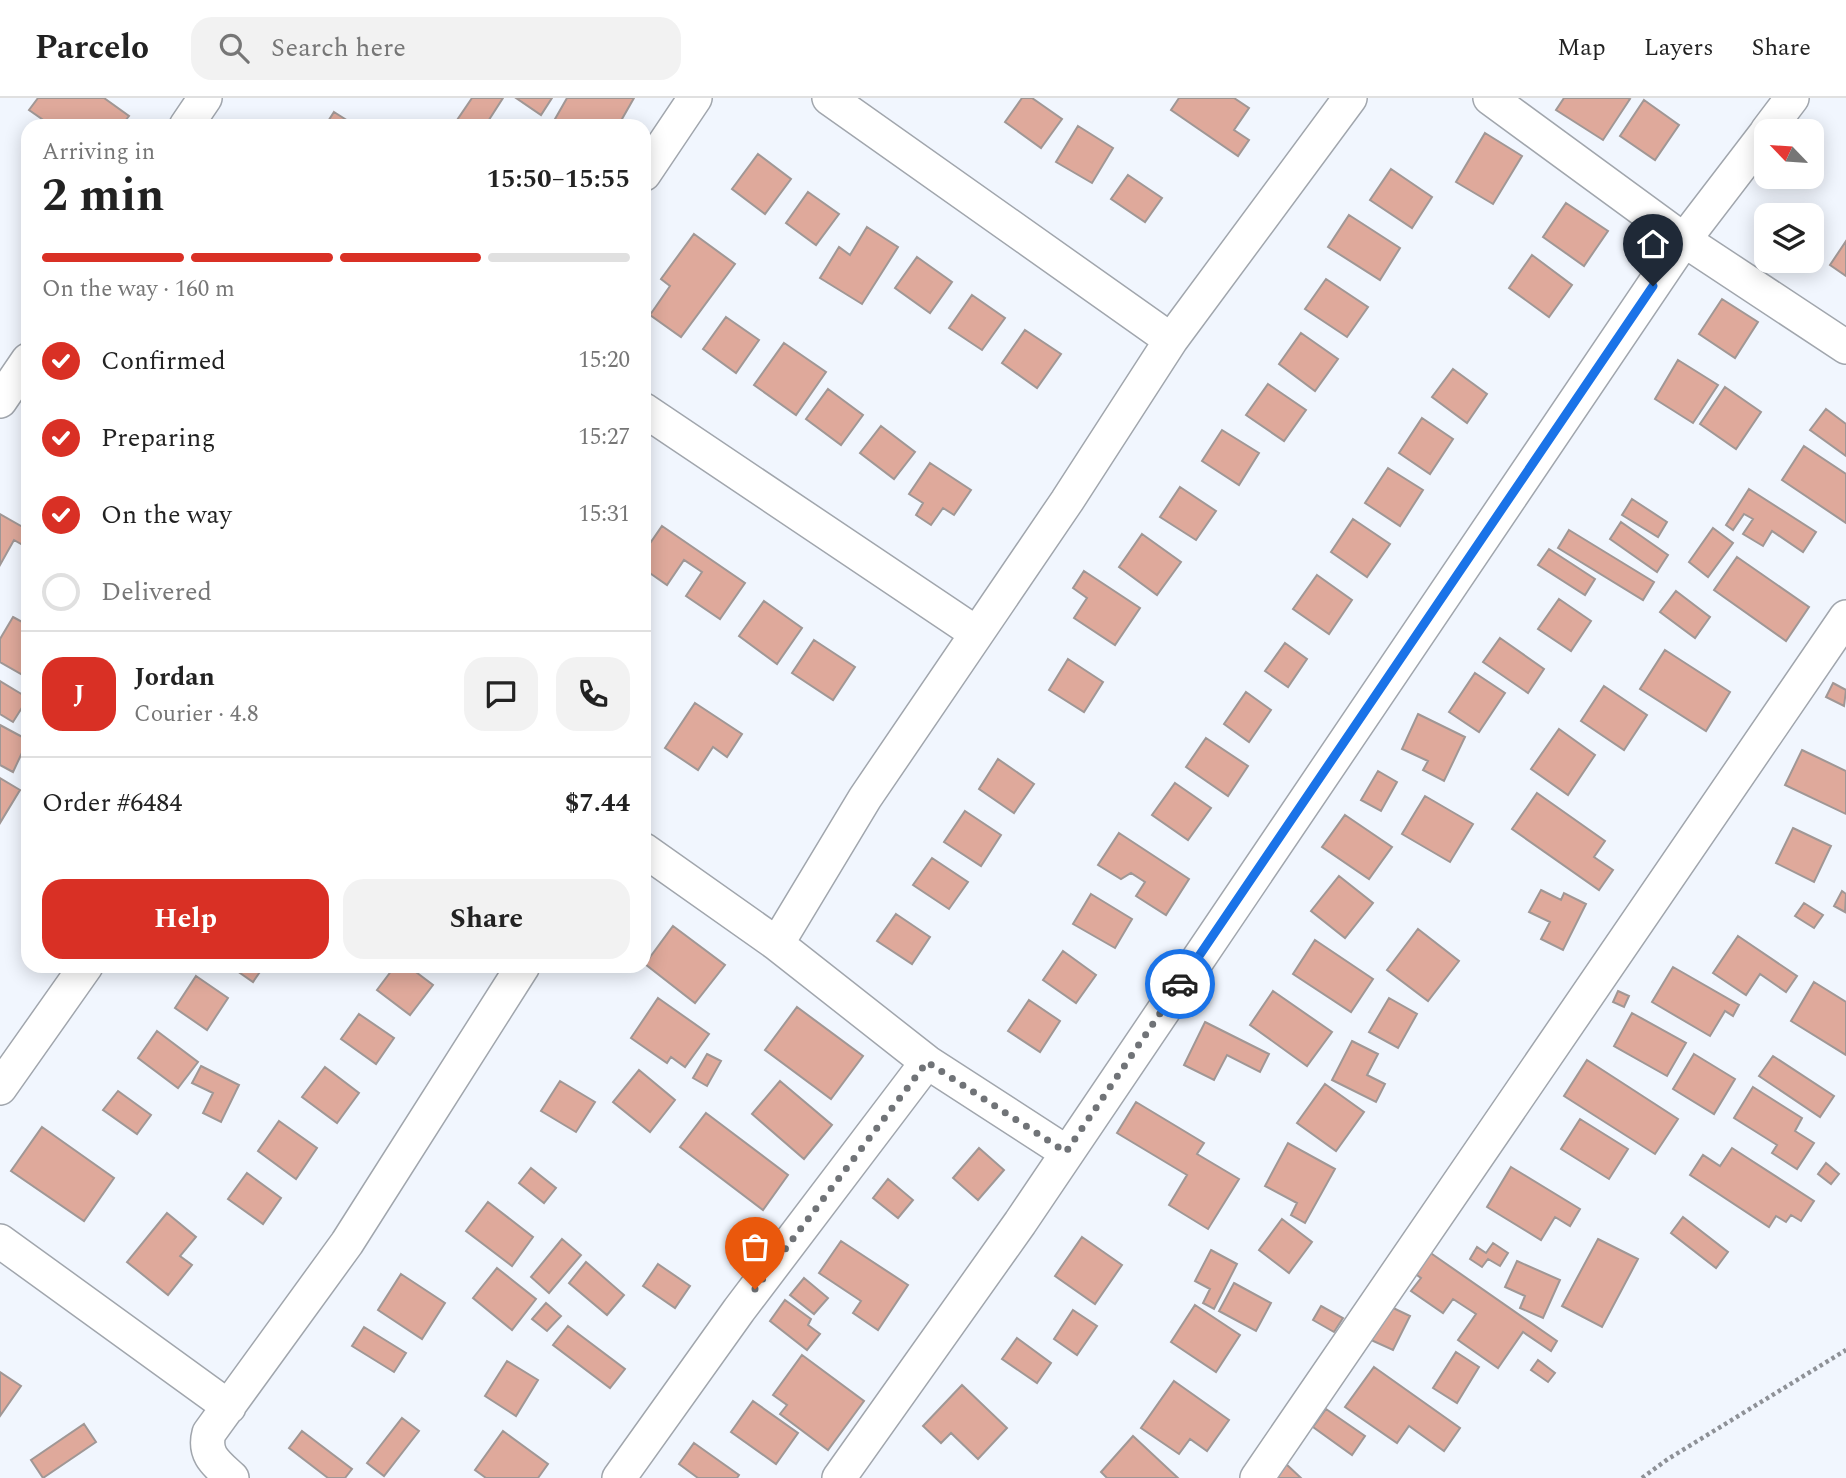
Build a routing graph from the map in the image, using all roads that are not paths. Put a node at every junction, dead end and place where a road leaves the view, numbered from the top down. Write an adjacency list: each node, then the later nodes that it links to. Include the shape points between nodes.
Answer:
1 (205, 98): 7 (street)
2 (695, 98): 10 (street)
3 (829, 98): 12 (street)
4 (1349, 98): 12 (street)
5 (1490, 98): 11 (street)
6 (1792, 98): 8 (street)
7 (191, 119)
8 (1776, 119)
9 (1754, 148): 11 (street)
10 (651, 164)
11 (1684, 240): 13 (street); 25 (street)
12 (1171, 340): 18 (street)
13 (1846, 347)
14 (21, 370): 15 (street)
15 (0, 401)
16 (651, 415): 18 (street)
17 (1846, 617): 31 (street)
18 (976, 632): 20 (street, via 864,798)
19 (651, 855): 20 (street)
20 (777, 944): 23 (street)
21 (81, 973): 24 (street)
22 (519, 973): 27 (street, via 347,1243)
23 (927, 1062): 25 (street); 29 (street, via 739,1310)
24 (0, 1088)
25 (1066, 1152): 30 (street)
26 (0, 1241): 27 (street)
27 (229, 1408): 28 (street, via 209,1433 206,1445 212,1460)
28 (232, 1478)
29 (619, 1478)
30 (839, 1478)
31 (1257, 1478)

